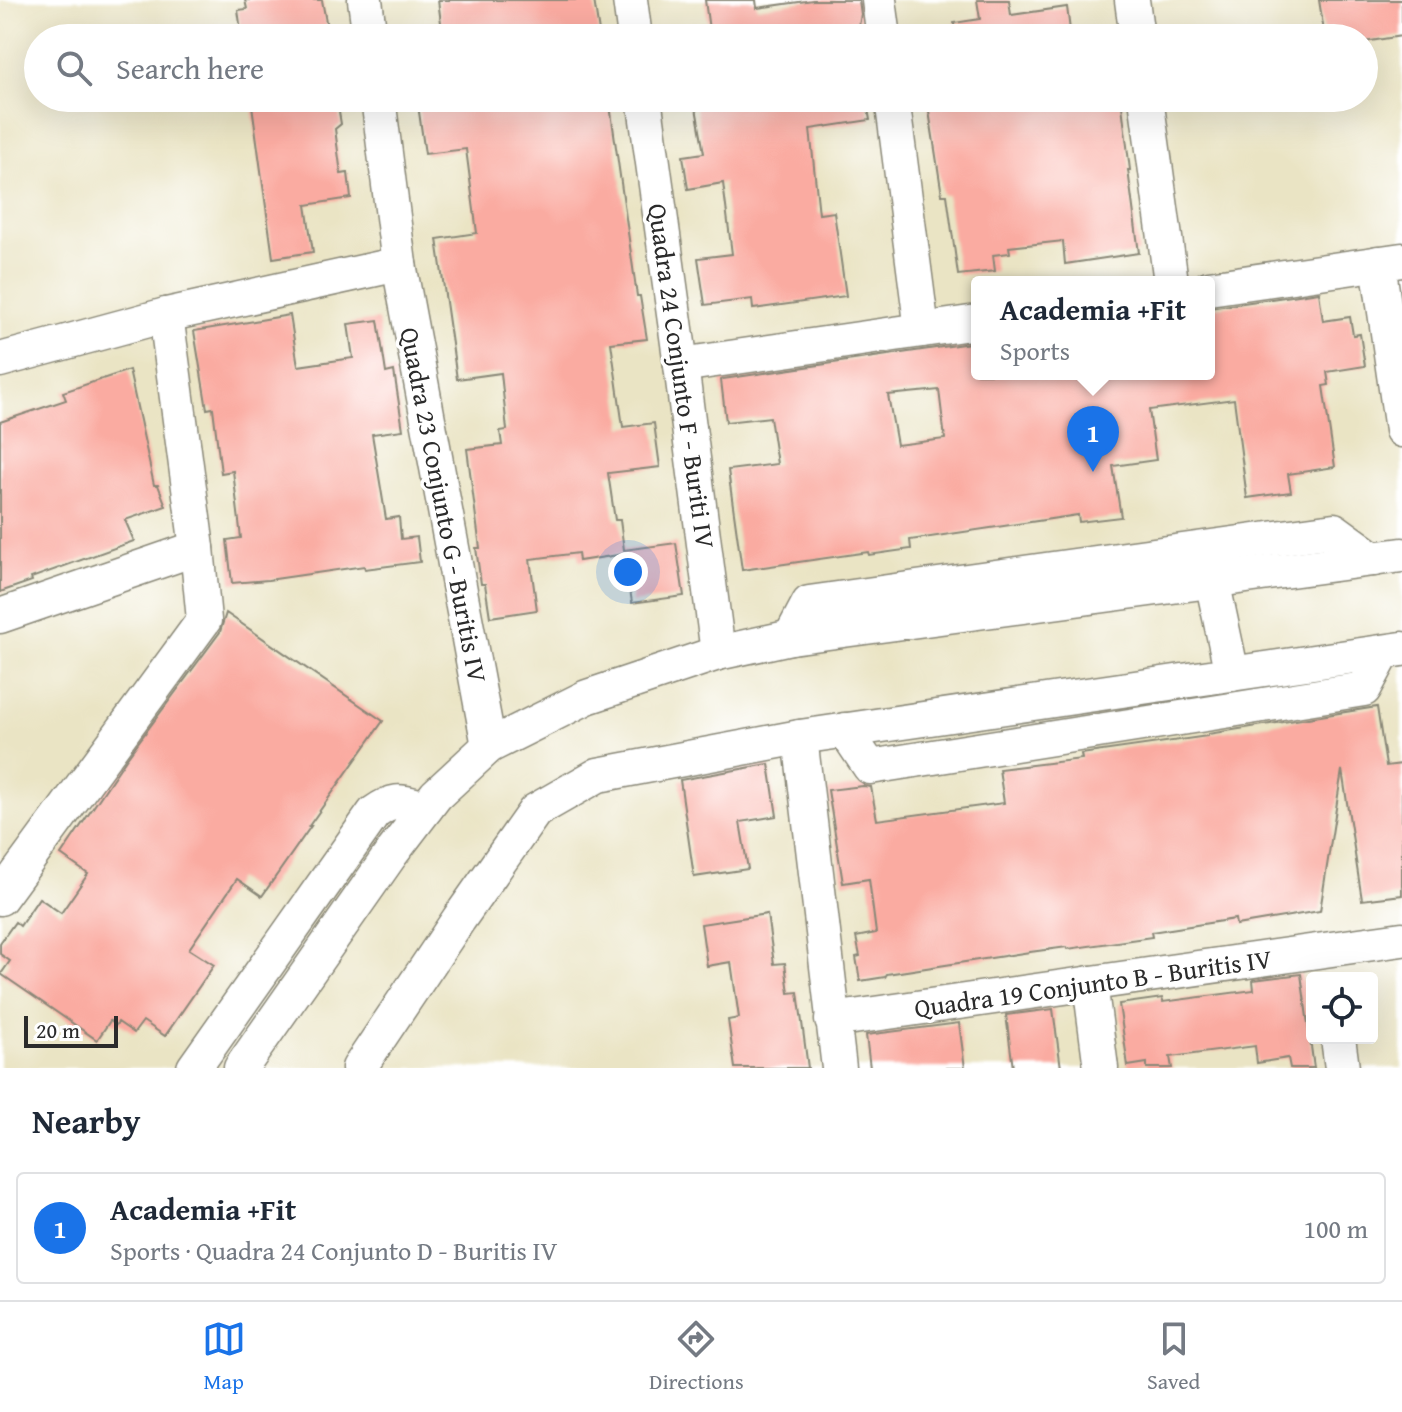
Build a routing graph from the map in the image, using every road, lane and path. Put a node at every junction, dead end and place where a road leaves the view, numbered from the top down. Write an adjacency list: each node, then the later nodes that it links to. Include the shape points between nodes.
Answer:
1 (365, 0): 5 (street)
2 (630, 0): 6 (street)
3 (879, 0): 7 (street)
4 (1132, 0): 8 (street)
5 (368, 24)
6 (633, 24)
7 (882, 24)
8 (1135, 24)
9 (380, 112): 14 (street, Quadra 23 Conjunto G - Buritis IV)
10 (646, 112): 21 (street, Quadra 24 Conjunto F - Buriti IV)
11 (894, 112): 19 (street)
12 (1148, 112): 15 (street)
13 (1390, 262): 16 (street); 22 (street)
14 (399, 264): 17 (street); 33 (street, Quadra 23 Conjunto G - Buritis IV)
15 (1170, 276)
16 (1215, 287)
17 (166, 315): 20 (street); 23 (street)
18 (971, 323): 19 (street)
19 (922, 330): 21 (street)
20 (0, 360)
21 (681, 365): 29 (street, Quadra 24 Conjunto F - Buriti IV)
22 (1402, 430)
23 (197, 548): 26 (street); 35 (street, via 204,620)
24 (1388, 557): 25 (street); 27 (street, via 1334,530 809,603)
25 (1212, 580): 27 (street); 30 (street)
26 (0, 616)
27 (791, 637): 29 (street)
28 (1393, 651): 30 (street); 31 (street, via 1364,689 870,767)
29 (718, 653): 33 (street, via 587,697)
30 (1232, 674): 31 (street)
31 (845, 730): 32 (street)
32 (800, 737): 39 (street); 43 (street, via 598,775 535,811)
33 (489, 746): 34 (street)
34 (426, 808): 41 (street, via 399,801 374,813); 42 (street)
35 (0, 898)
36 (1402, 939): 37 (street, Quadra 19 Conjunto B - Buritis IV)
37 (1327, 964): 38 (street, Quadra 19 Conjunto B - Buritis IV)
38 (1090, 983): 39 (street, Quadra 19 Conjunto B - Buritis IV); 45 (street)
39 (832, 1020): 44 (street)
40 (1339, 1044): 46 (street)
41 (194, 1068)
42 (241, 1068)
43 (359, 1068)
44 (839, 1068)
45 (1101, 1068)
46 (1342, 1068)

